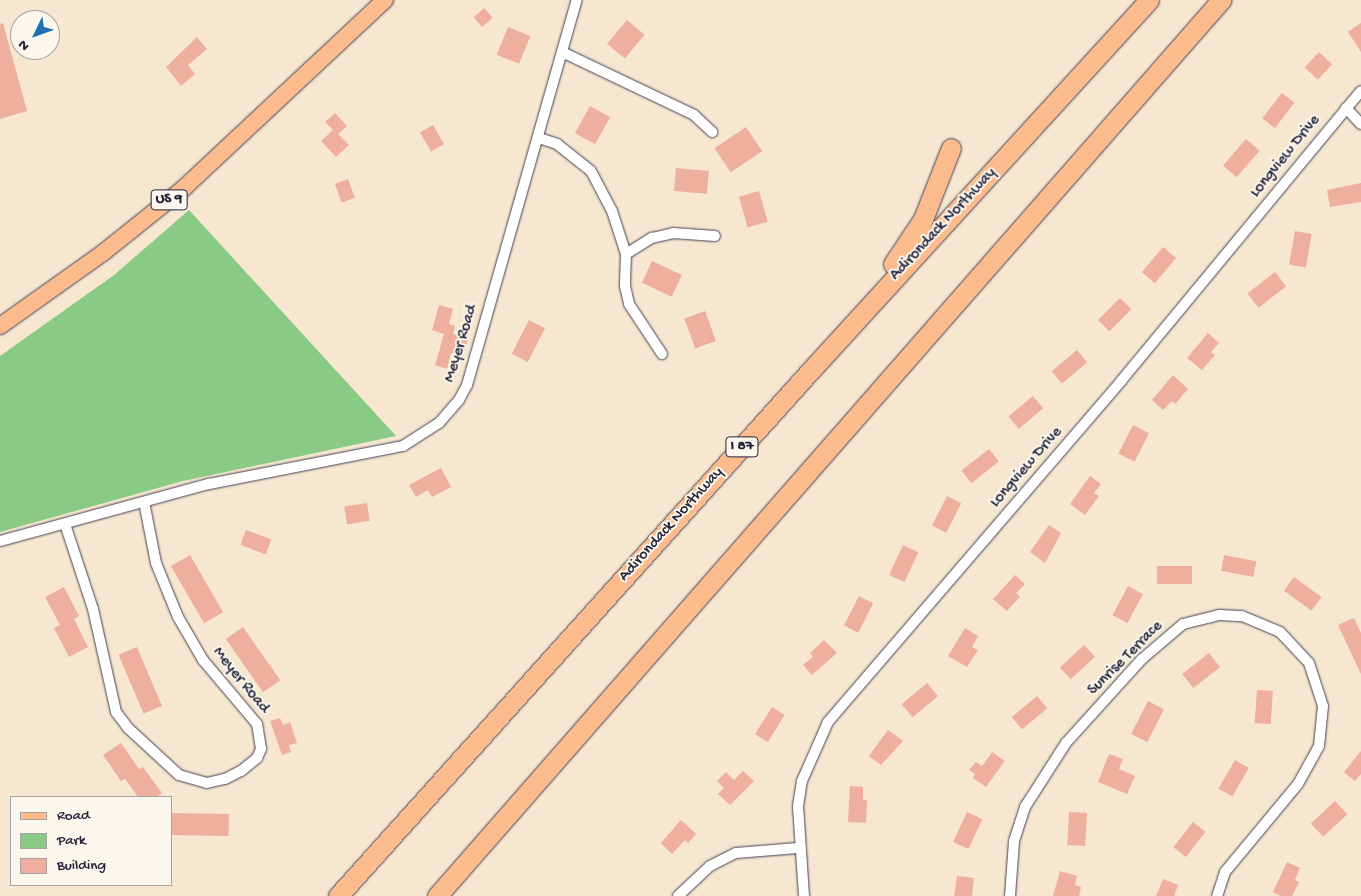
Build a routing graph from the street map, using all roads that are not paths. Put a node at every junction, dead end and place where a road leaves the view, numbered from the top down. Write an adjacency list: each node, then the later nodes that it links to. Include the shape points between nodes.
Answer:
1 (385, 0): 14 (main road, US 9, via 185,187 104,252)
2 (577, 0): 5 (street, Meyer Road)
3 (1149, 0): 16 (highway, Adirondack Northway / I 87)
4 (1221, 0): 22 (highway)
5 (562, 52): 9 (street, via 694,115); 10 (street, Meyer Road)
6 (1361, 91): 7 (street, Longview Drive)
7 (1346, 108): 8 (street); 20 (street, Longview Drive, via 1122,381 828,722 802,781 798,806)
8 (1361, 124)
9 (712, 132)
10 (539, 138): 13 (street, via 557,144 591,171 612,211); 17 (street, Meyer Road, via 466,385 459,400 439,423 403,446 209,484)
11 (951, 148): 16 (highway, via 909,244)
12 (715, 236): 13 (street, via 673,233 652,238)
13 (626, 254): 15 (street, via 625,286 629,304)
14 (0, 326)
15 (662, 354)
16 (811, 370): 21 (highway, Adirondack Northway / I 87)
17 (144, 502): 18 (street, Meyer Road); 18 (street, Meyer Road, via 156,563 178,617 203,660 257,724 261,749 256,758 242,771 225,779 207,783 179,775 116,712 92,609)
18 (65, 524): 19 (street, Meyer Road)
19 (0, 541)
20 (798, 848): 23 (street, via 736,852 710,866); 24 (street, Longview Drive)
21 (338, 896)
22 (437, 896)
23 (678, 896)
24 (804, 896)
25 (1010, 896): 26 (street, Sunrise Terrace, via 1014,841 1025,808 1066,743 1142,659 1183,624 1220,615 1242,616 1280,632 1309,664 1323,706 1319,746 1298,784 1225,872)
26 (1217, 896)

